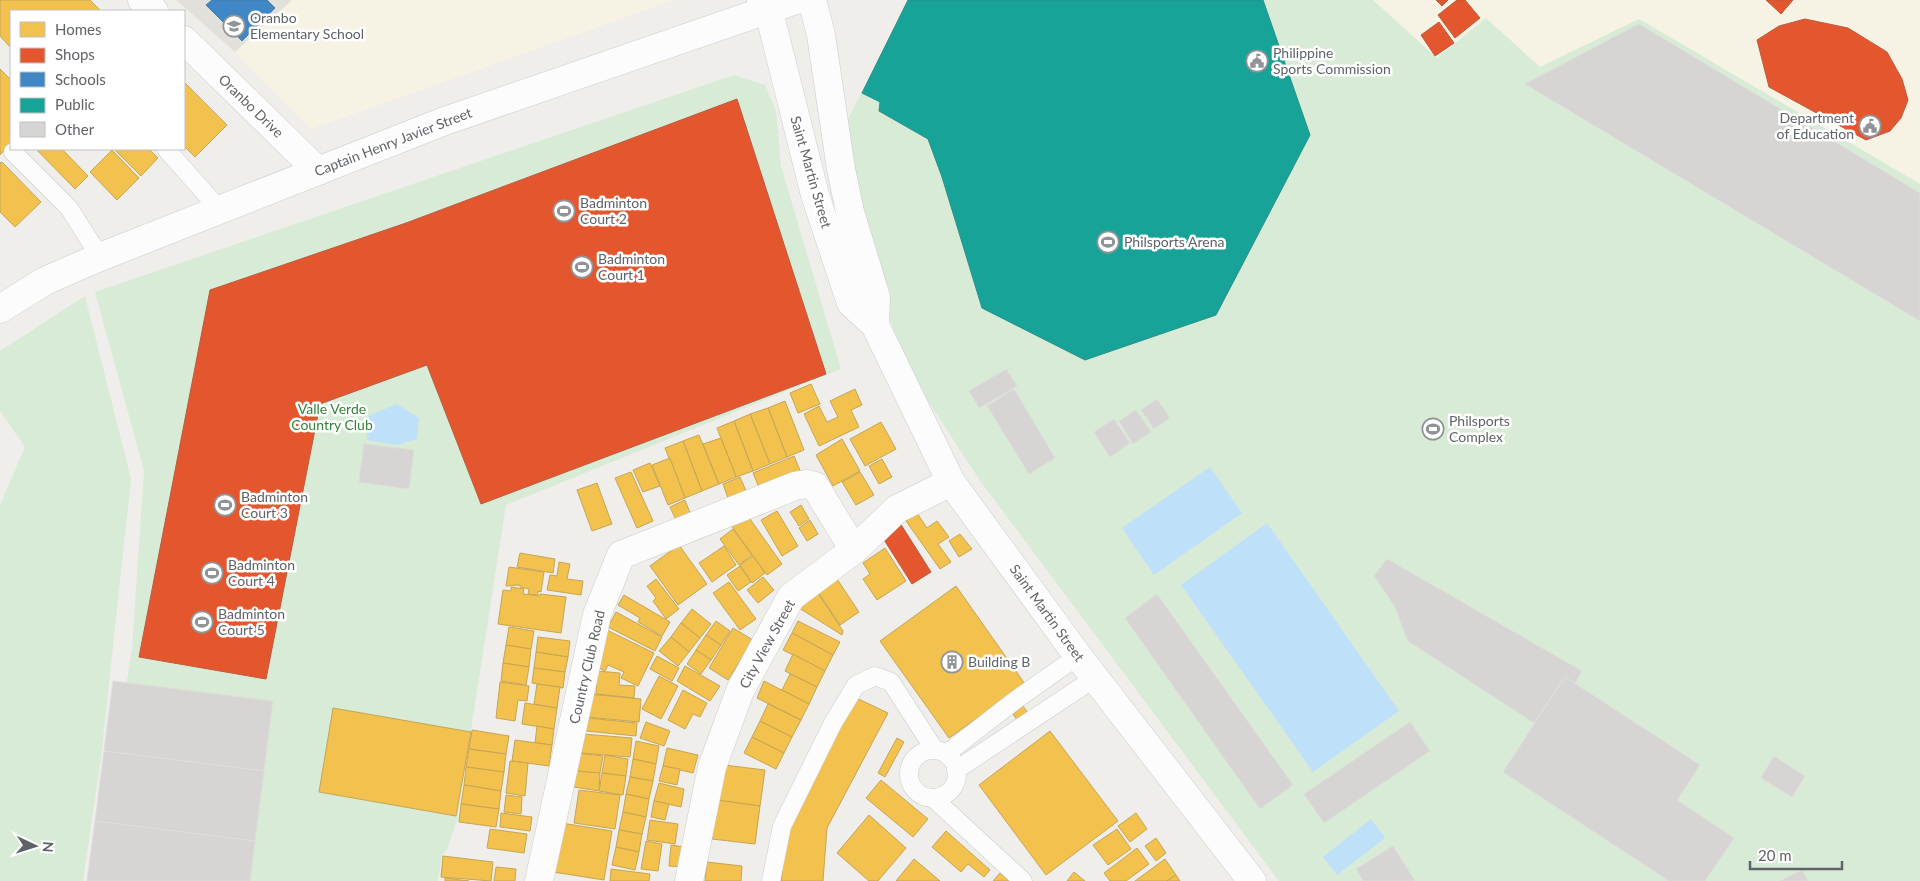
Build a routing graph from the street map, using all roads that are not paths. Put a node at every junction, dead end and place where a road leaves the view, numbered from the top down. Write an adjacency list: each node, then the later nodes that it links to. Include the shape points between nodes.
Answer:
1 (142, 0): 5 (street)
2 (796, 0): 4 (street, Captain Henry Javier Street)
3 (812, 0): 13 (street, Saint Martin Street, via 821,35 842,178 876,297)
4 (765, 4): 9 (street, Captain Henry Javier Street, via 442,122); 13 (street, Saint Martin Street, via 815,195 851,303)
5 (153, 10)
6 (185, 41): 9 (street, Oranbo Drive)
7 (167, 150): 10 (lane)
8 (13, 152): 11 (lane, via 69,208)
9 (318, 171): 10 (street, Captain Henry Javier Street)
10 (220, 210): 11 (street, Captain Henry Javier Street)
11 (100, 258): 12 (street, Captain Henry Javier Street, via 45,281)
12 (0, 309)
13 (875, 325): 14 (street, Saint Martin Street)
14 (951, 482): 15 (street, City View Street, via 898,509); 16 (street, Saint Martin Street)
15 (854, 550): 23 (street, Country Club Road, via 815,486 806,484 621,555 597,615); 24 (street, City View Street, via 791,597 740,690 712,767)
16 (1078, 656): 17 (street, Saint Martin Street); 18 (lane)
17 (1095, 678): 19 (lane); 27 (street, Saint Martin Street)
18 (1025, 694): 19 (lane); 20 (lane)
19 (1039, 715): 21 (lane)
20 (940, 752): 21 (lane, via 953,761); 22 (lane, via 922,752 912,761 909,773 911,786 920,795); 25 (lane, via 891,682 875,676 856,685 833,723 782,826)
21 (956, 770): 22 (lane, via 955,784 946,794)
22 (933, 798): 26 (lane)
23 (539, 881)
24 (689, 881)
25 (771, 881)
26 (1023, 881)
27 (1252, 881)

